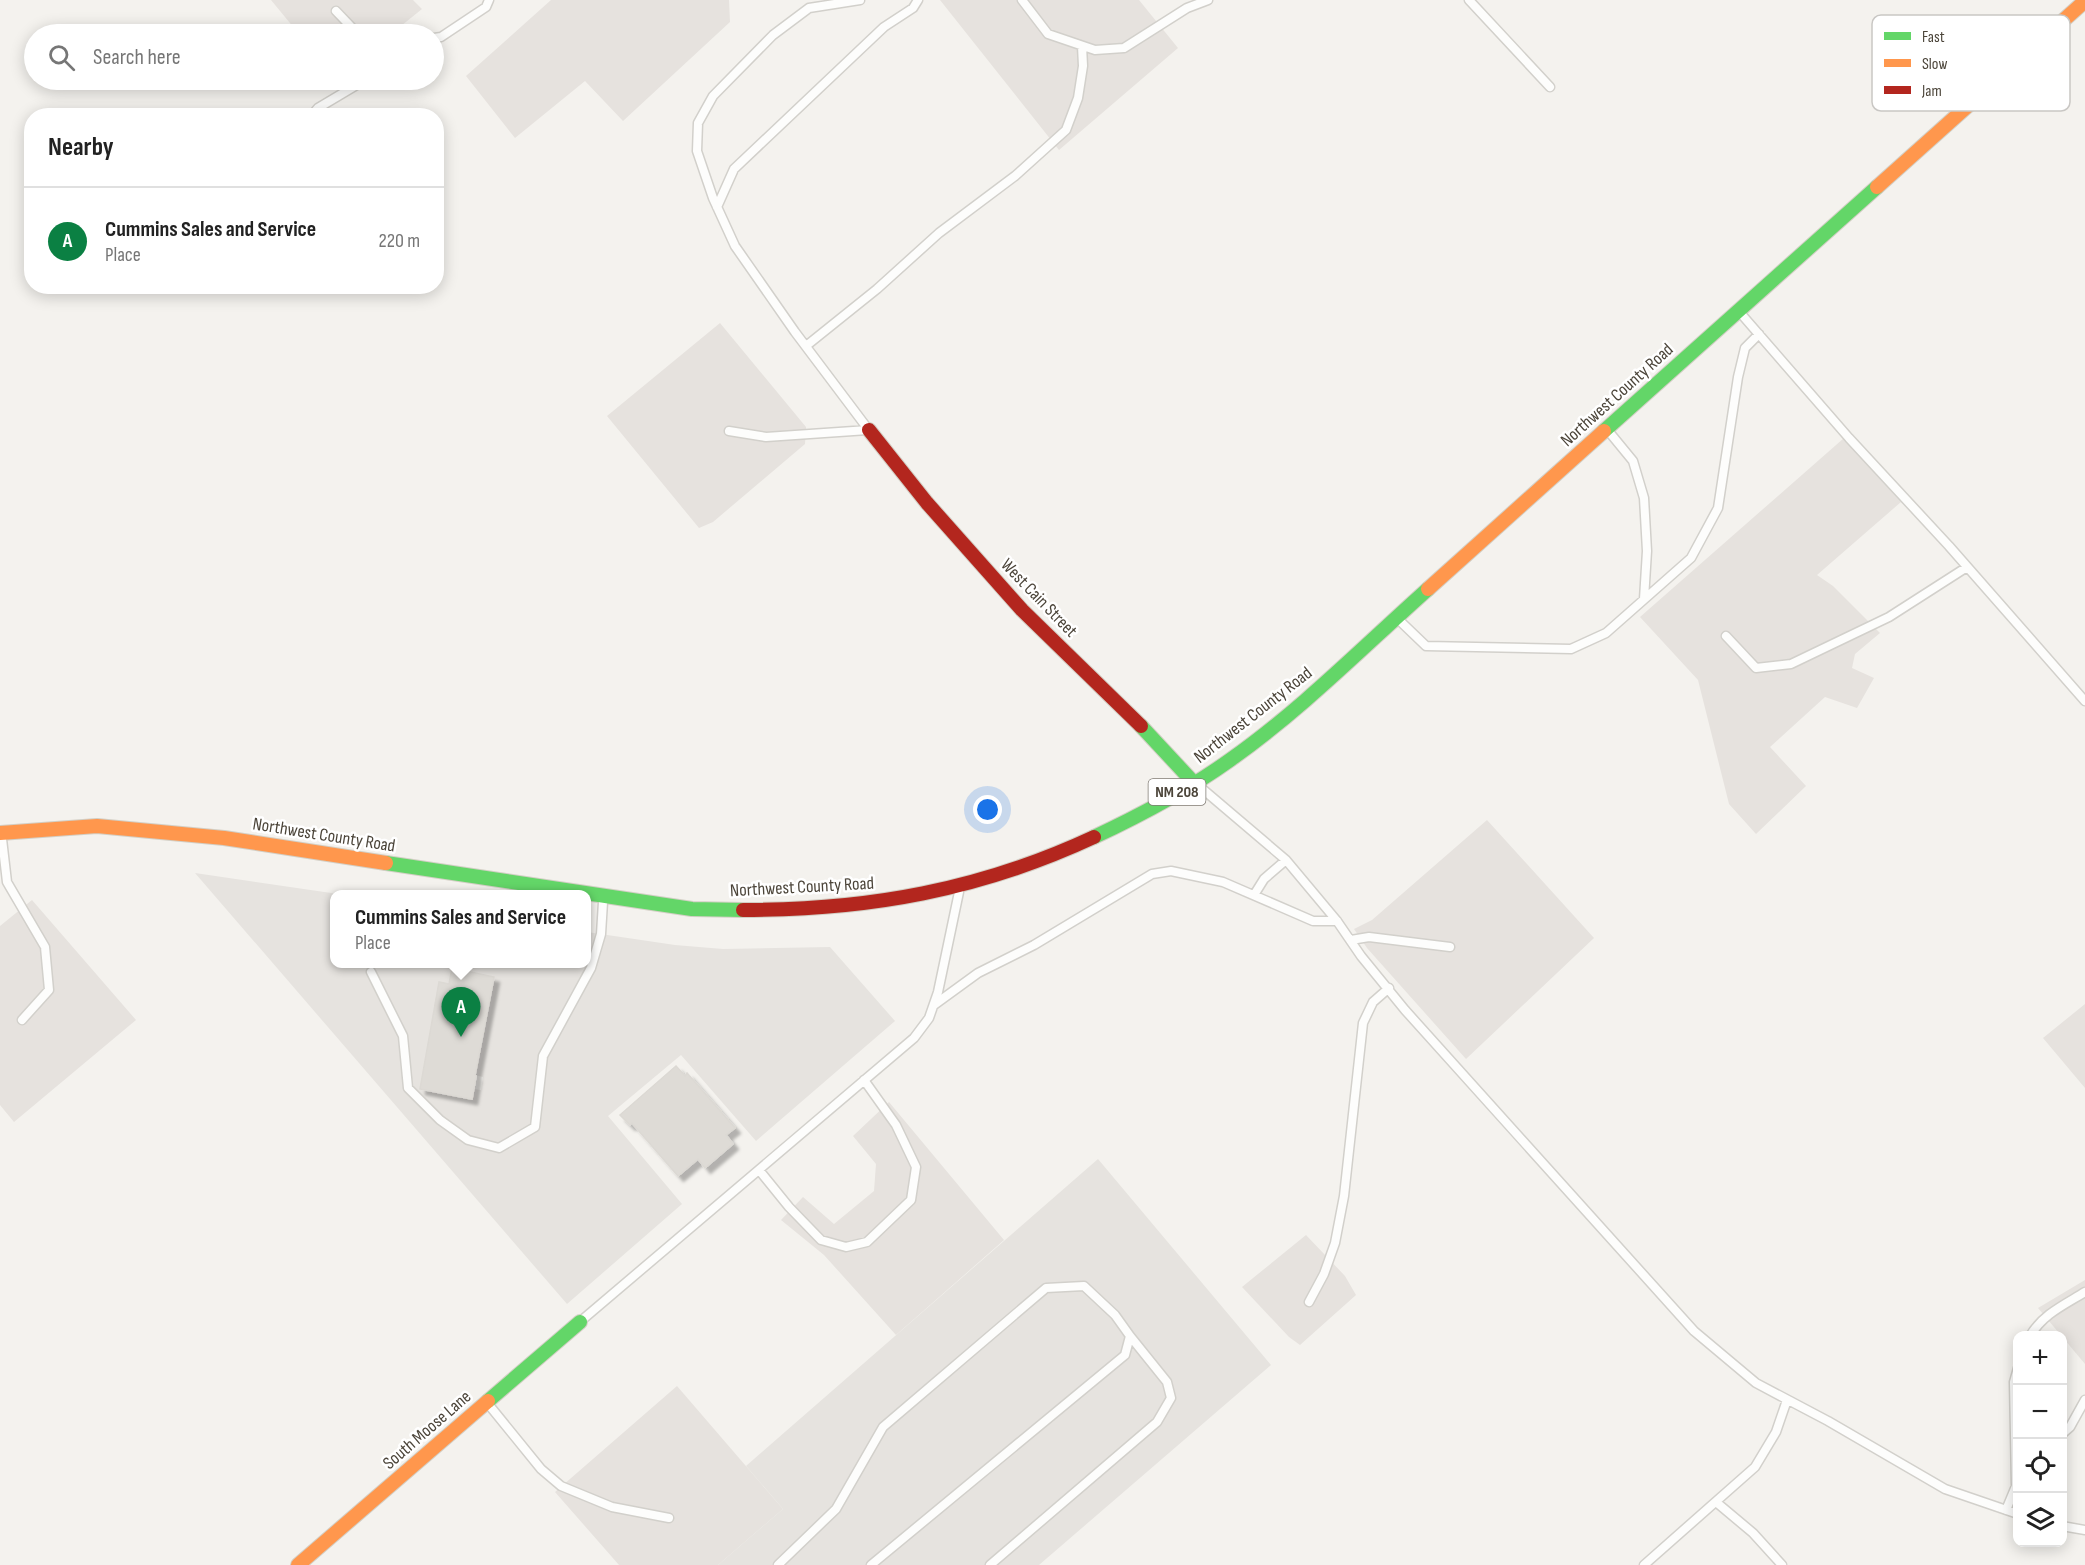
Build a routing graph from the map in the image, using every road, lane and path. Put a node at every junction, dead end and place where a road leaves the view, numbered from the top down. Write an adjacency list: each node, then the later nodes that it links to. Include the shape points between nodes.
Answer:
1 (489, 0): 11 (lane, via 486,7)
2 (860, 0): 17 (lane, via 809,8 772,35 713,96 698,123 697,151)
3 (918, 0): 17 (lane, via 913,8 884,27 734,169)
4 (1022, 0): 12 (lane, via 1048,34)
5 (1208, 0): 12 (lane, via 1186,8 1124,48 1095,50)
6 (1469, 0): 13 (lane)
7 (2085, 1): 9 (main road, Northwest County Road / NM 208)
8 (336, 11): 10 (lane)
9 (2069, 15)
10 (348, 24)
11 (444, 36)
12 (1082, 46): 20 (lane, via 1078,99 1066,130 1016,176 939,233)
13 (1550, 87)
14 (348, 90): 15 (lane)
15 (318, 108)
16 (1961, 111): 18 (main road, Northwest County Road / NM 208)
17 (717, 207): 20 (lane, via 735,246)
18 (1738, 310): 19 (lane); 21 (main road, Northwest County Road / NM 208)
19 (1759, 334): 24 (lane); 25 (lane, via 1745,348 1738,376 1718,508 1691,558)
20 (806, 346): 22 (lane)
21 (1607, 428): 25 (lane, via 1633,461 1644,498); 26 (main road, Northwest County Road / NM 208)
22 (869, 430): 23 (lane, via 766,437); 29 (main road, West Cain Street, via 927,503 1022,610 1132,716)
23 (729, 431)
24 (1967, 567): 27 (lane, via 1889,616 1791,664 1756,668); 28 (lane)
25 (1644, 599): 26 (lane, via 1606,633 1571,649 1426,646)
26 (1396, 617): 29 (main road, Northwest County Road / NM 208, via 1286,716)
27 (1726, 636)
28 (2085, 701)
29 (1194, 783): 31 (lane); 32 (main road, Northwest County Road / NM 208, via 1071,847)
30 (1, 832): 33 (main road, Northwest County Road / NM 208, via 97,826 224,837); 43 (lane, via 7,882 45,947 49,990)
31 (1286, 860): 35 (lane, via 1263,879); 37 (lane)
32 (961, 885): 36 (main road, Northwest County Road / NM 208, via 880,901 789,910 692,909); 42 (lane)
33 (553, 890)
34 (591, 895): 36 (main road, Northwest County Road / NM 208)
35 (1254, 895): 37 (lane, via 1313,921); 42 (lane, via 1223,882 1172,871 1152,874 1034,945 978,973)
36 (603, 896): 40 (lane, via 601,934 591,968 543,1056 535,1127 499,1148 468,1140 440,1120 408,1088 403,1036)
37 (1338, 921): 38 (lane)
38 (1351, 940): 39 (lane, via 1370,937); 41 (lane)
39 (1450, 947)
40 (371, 972)
41 (1389, 988): 47 (lane, via 1373,1002 1363,1023 1335,1243); 52 (lane, via 1694,1332 1756,1383)
42 (934, 1005): 44 (lane, via 914,1038)
43 (22, 1020)
44 (864, 1080): 45 (lane); 45 (lane, via 896,1125 916,1167 910,1200 874,1236 867,1242 846,1246 821,1240)
45 (759, 1170): 48 (lane)
46 (2085, 1292): 49 (lane, via 2048,1314)
47 (1309, 1302)
48 (580, 1322): 54 (main road, South Moose Lane)
49 (2033, 1331)
50 (1130, 1336): 65 (lane, via 1115,1315 1084,1286 1046,1288 883,1427 836,1509); 66 (lane, via 1125,1355); 67 (lane, via 1167,1382 1171,1398 1157,1422)
51 (2014, 1385): 56 (lane)
52 (1787, 1400): 58 (lane, via 1776,1432 1755,1467); 59 (lane, via 1945,1489)
53 (2085, 1400): 55 (lane)
54 (487, 1402): 61 (lane, via 542,1469 561,1486 612,1507); 64 (main road, South Moose Lane)
55 (2067, 1430)
56 (2016, 1439)
57 (2013, 1493): 59 (lane)
58 (1716, 1502): 68 (lane); 69 (lane, via 1753,1533)
59 (2006, 1510): 60 (lane)
60 (2013, 1512)
61 (669, 1518)
62 (2067, 1527): 63 (lane)
63 (2085, 1530)
64 (298, 1565)
65 (778, 1565)
66 (871, 1565)
67 (990, 1565)
68 (1644, 1565)
69 (1782, 1565)

